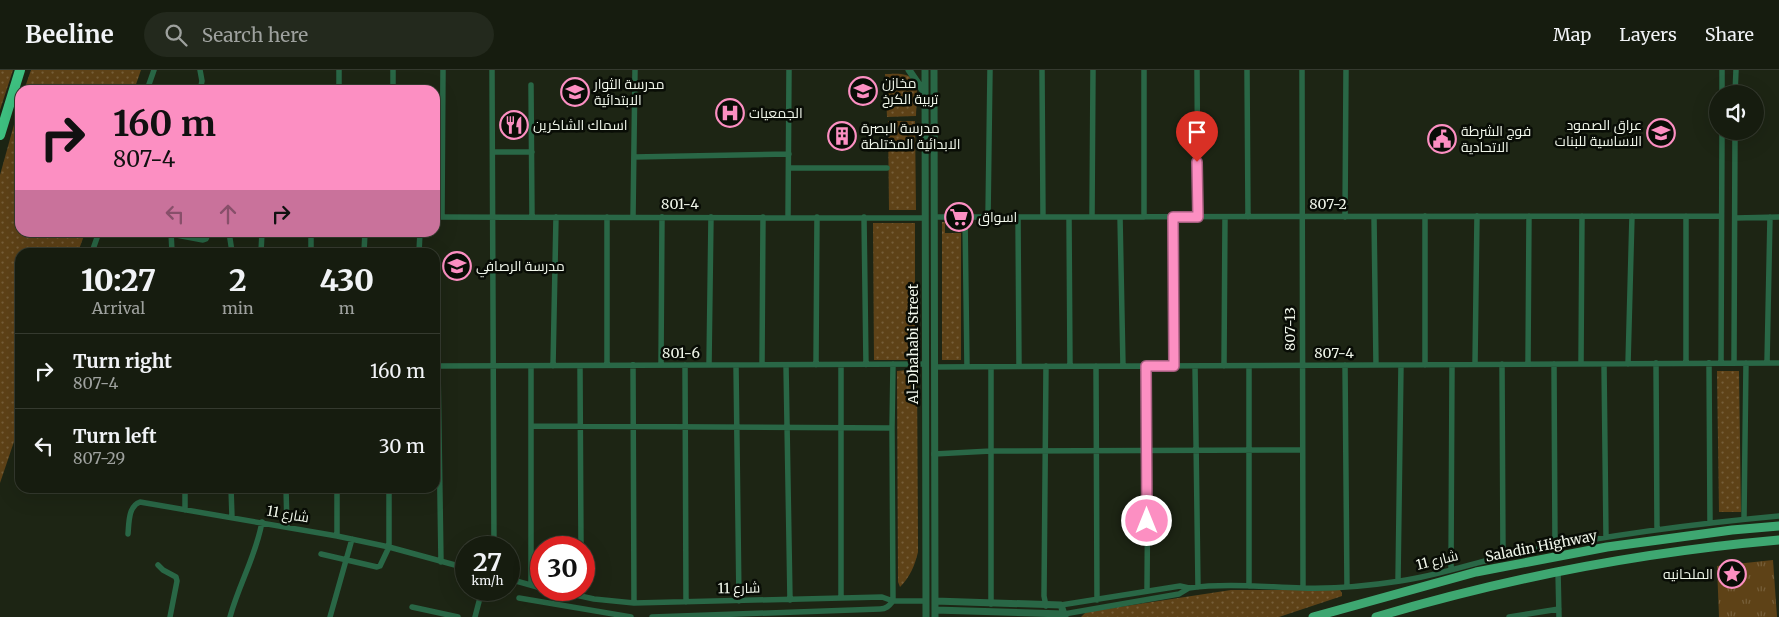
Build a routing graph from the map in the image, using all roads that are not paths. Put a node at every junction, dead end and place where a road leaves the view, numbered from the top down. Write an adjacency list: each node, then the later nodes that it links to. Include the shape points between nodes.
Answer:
1 (20, 70): 23 (highway)
2 (154, 70): 24 (street)
3 (200, 70): 25 (street)
4 (339, 70): 26 (street)
5 (393, 70): 27 (street)
6 (443, 70): 40 (street)
7 (492, 70): 36 (street)
8 (635, 70): 39 (street)
9 (789, 70): 38 (street)
10 (909, 70): 32 (street)
11 (925, 70): 32 (street, Al-Dhahabi Street)
12 (934, 70): 63 (street, Al-Dhahabi Street)
13 (990, 70): 65 (street)
14 (1042, 70): 67 (street)
15 (1093, 70): 69 (street)
16 (1144, 70): 71 (street)
17 (1197, 70): 73 (street)
18 (1247, 70): 75 (street)
19 (1302, 70): 76 (street, 807-13)
20 (1346, 70): 77 (street)
21 (1722, 70): 29 (street)
22 (1736, 70): 30 (street)
23 (15, 85)
24 (149, 85)
25 (201, 85)
26 (339, 85)
27 (393, 85)
28 (531, 85): 37 (street)
29 (1722, 85)
30 (1736, 85)
31 (15, 86): 33 (highway)
32 (924, 92): 78 (street, Al-Dhahabi Street)
33 (0, 134)
34 (1722, 140): 51 (street)
35 (1735, 140): 79 (street)
36 (493, 152): 37 (street); 53 (street)
37 (532, 152): 54 (street)
38 (789, 154): 39 (street); 41 (street)
39 (634, 157): 57 (street)
40 (440, 158)
41 (788, 168): 42 (street); 61 (street)
42 (887, 168)
43 (864, 216): 62 (street, 801-4); 78 (street, 801-4); 91 (street)
44 (1374, 216): 45 (street, 807-2); 77 (street, 807-2); 112 (street)
45 (1425, 216): 46 (street, 807-2); 114 (street)
46 (1477, 216): 47 (street, 807-2); 94 (street)
47 (1529, 216): 48 (street, 807-2); 96 (street)
48 (1582, 216): 49 (street, 807-2); 98 (street)
49 (1632, 216): 50 (street, 807-2); 100 (street)
50 (1686, 216): 51 (street, 807-2); 84 (street)
51 (1722, 216): 86 (street)
52 (440, 217): 53 (street, 801-4)
53 (494, 217): 54 (street, 801-4); 117 (street)
54 (532, 217): 55 (street, 801-4)
55 (556, 217): 56 (street, 801-4); 119 (street)
56 (607, 217): 57 (street, 801-4); 121 (street)
57 (633, 217): 58 (street, 801-4)
58 (662, 217): 59 (street, 801-4); 103 (street)
59 (711, 217): 60 (street, 801-4); 105 (street)
60 (763, 217): 61 (street, 801-4); 107 (street)
61 (788, 217): 62 (street, 801-4)
62 (817, 217): 109 (street)
63 (934, 217): 64 (street, 807-2); 134 (street, Al-Dhahabi Street)
64 (965, 217): 65 (street, 807-2); 135 (street)
65 (988, 217): 66 (street, 807-2)
66 (1018, 217): 67 (street, 807-2); 123 (street)
67 (1043, 217): 68 (street, 807-2)
68 (1069, 217): 69 (street, 807-2); 125 (street)
69 (1092, 217): 70 (street, 807-2)
70 (1120, 217): 71 (street, 807-2); 127 (street)
71 (1144, 217): 72 (street, 807-2)
72 (1173, 217): 73 (street, 807-2); 129 (street)
73 (1198, 217): 74 (street, 807-2)
74 (1225, 217): 75 (street, 807-2); 131 (street)
75 (1248, 217): 76 (street, 807-2)
76 (1302, 217): 77 (street, 807-2); 133 (street, 807-13)
77 (1345, 217)
78 (924, 218): 93 (street, Al-Dhahabi Street)
79 (1735, 218): 80 (street); 87 (street)
80 (1770, 218): 81 (street); 89 (street)
81 (1779, 218)
82 (189, 237): 83 (street, via 203,240)
83 (206, 237)
84 (1686, 363): 85 (street, 807-4); 101 (street, 807-4)
85 (1709, 363): 86 (street, 807-4); 163 (street)
86 (1721, 363): 87 (street, 807-4)
87 (1734, 363): 88 (street, 807-4)
88 (1746, 363): 89 (street, 807-4); 161 (street)
89 (1768, 363): 90 (street, 807-4)
90 (1779, 363)
91 (866, 364): 92 (street, 801-6); 110 (street, 801-6)
92 (893, 364): 93 (street, 801-6); 143 (street)
93 (926, 364): 200 (street, Al-Dhahabi Street)
94 (1475, 364): 95 (street, 807-4); 115 (street, 807-4)
95 (1502, 364): 96 (street, 807-4); 178 (street)
96 (1528, 364): 97 (street, 807-4)
97 (1554, 364): 98 (street, 807-4); 175 (street)
98 (1581, 364): 99 (street, 807-4)
99 (1604, 364): 100 (street, 807-4); 172 (street)
100 (1628, 364): 101 (street, 807-4)
101 (1656, 364): 166 (street)
102 (633, 365): 103 (street, 801-6); 121 (street, 801-6); 138 (street)
103 (661, 365): 104 (street, 801-6)
104 (685, 365): 105 (street, 801-6); 139 (street)
105 (710, 365): 106 (street, 801-6)
106 (736, 365): 107 (street, 801-6); 140 (street)
107 (762, 365): 108 (street, 801-6)
108 (786, 365): 109 (street, 801-6); 141 (street)
109 (816, 365): 110 (street, 801-6)
110 (841, 365): 142 (street)
111 (1345, 365): 112 (street, 807-4); 133 (street, 807-4); 188 (street)
112 (1376, 365): 113 (street, 807-4)
113 (1401, 365): 114 (street, 807-4); 185 (street)
114 (1425, 365): 115 (street, 807-4)
115 (1452, 365): 183 (street)
116 (440, 366): 117 (street, 801-6)
117 (493, 366): 118 (street, 801-6); 169 (street)
118 (531, 366): 119 (street, 801-6); 136 (street)
119 (554, 366): 120 (street, 801-6)
120 (580, 366): 121 (street, 801-6); 137 (street)
121 (607, 366)
122 (991, 366): 123 (street, 807-4); 135 (street, 807-4); 147 (street)
123 (1019, 366): 124 (street, 807-4)
124 (1046, 366): 125 (street, 807-4); 148 (street)
125 (1070, 366): 126 (street, 807-4)
126 (1096, 366): 127 (street, 807-4); 149 (street)
127 (1123, 366): 128 (street, 807-4)
128 (1146, 366): 129 (street, 807-4); 150 (street)
129 (1174, 366): 130 (street, 807-4)
130 (1195, 366): 131 (street, 807-4); 144 (street)
131 (1224, 366): 132 (street, 807-4)
132 (1249, 366): 133 (street, 807-4); 145 (street)
133 (1302, 366): 146 (street, 807-13)
134 (935, 367): 135 (street, 807-4); 151 (street, Al-Dhahabi Street)
135 (966, 367)
136 (531, 426): 137 (street); 170 (street)
137 (580, 426): 138 (street); 171 (street)
138 (633, 426): 139 (street); 203 (street)
139 (685, 426): 140 (street); 202 (street)
140 (738, 427): 141 (street); 198 (street)
141 (788, 427): 142 (street); 195 (street)
142 (842, 427): 143 (street); 194 (street)
143 (892, 428): 199 (street)
144 (1197, 450): 145 (street); 150 (street); 187 (street)
145 (1248, 450): 146 (street); 186 (street)
146 (1302, 450): 190 (street, 807-13)
147 (991, 451): 148 (street); 151 (street); 205 (street)
148 (1046, 451): 149 (street); 207 (street)
149 (1097, 451): 150 (street); 196 (street)
150 (1148, 451): 191 (street)
151 (934, 454): 201 (street, Al-Dhahabi Street)
152 (185, 493): 158 (street)
153 (231, 493): 160 (street)
154 (286, 493): 165 (street)
155 (337, 493): 168 (street)
156 (389, 493): 176 (street)
157 (439, 493): 180 (street)
158 (185, 510): 160 (street, شارع 11); 167 (street, شارع 11, via 140,502 135,504)
159 (1779, 516): 161 (street, شارع 11)
160 (232, 517): 162 (street, شارع 11)
161 (1744, 519): 163 (street, شارع 11)
162 (262, 522): 165 (street, شارع 11); 215 (street, via 258,543)
163 (1710, 523): 166 (street, شارع 11)
164 (1779, 526): 224 (main road, Saladin Highway, via 1607,547 1476,572)
165 (287, 527): 168 (street, شارع 11)
166 (1657, 529): 172 (street, شارع 11)
167 (128, 534)
168 (337, 536): 173 (street, شارع 11)
169 (494, 536)
170 (531, 536)
171 (581, 536)
172 (1606, 537): 175 (street, شارع 11)
173 (352, 539): 176 (street, شارع 11); 179 (street)
174 (1779, 540): 184 (main road, Saladin Highway, via 1670,552)
175 (1555, 546): 178 (street, شارع 11)
176 (389, 547): 179 (street, via 377,567); 180 (street, شارع 11)
177 (321, 554): 179 (street)
178 (1503, 556): 183 (street, شارع 11)
179 (346, 560): 216 (street)
180 (441, 562): 182 (street, شارع 11)
181 (158, 565): 214 (street, via 177,581)
182 (455, 565)
183 (1451, 569): 185 (street, شارع 11)
184 (1558, 571): 209 (street); 225 (main road, Saladin Highway)
185 (1398, 582): 188 (street, شارع 11)
186 (1249, 586): 187 (street, شارع 11); 190 (street, شارع 11)
187 (1198, 587): 189 (street, شارع 11)
188 (1347, 587): 190 (street, شارع 11)
189 (1189, 588): 191 (street, شارع 11, via 1180,586); 212 (street, شارع 11, via 1179,594)
190 (1303, 588)
191 (1147, 591): 196 (street, شارع 11)
192 (595, 596): 203 (street, شارع 11)
193 (520, 598): 219 (street)
194 (841, 598): 195 (street, شارع 11); 199 (street, شارع 11, via 882,597)
195 (790, 600): 198 (street, شارع 11)
196 (1097, 600): 206 (street, شارع 11)
197 (479, 601): 218 (street)
198 (738, 601): 202 (street, شارع 11)
199 (893, 601): 200 (street, شارع 11); 221 (street, via 880,609)
200 (926, 601): 222 (street, Al-Dhahabi Street)
201 (935, 601): 205 (street, شارع 11); 211 (street, Al-Dhahabi Street)
202 (686, 602): 204 (street, شارع 11)
203 (634, 603): 204 (street, شارع 11)
204 (662, 603): 221 (street)
205 (991, 604): 207 (street, شارع 11)
206 (1061, 605): 207 (street, شارع 11); 212 (street)
207 (1046, 606): 213 (street)
208 (412, 607): 217 (street)
209 (1559, 609): 226 (street); 227 (street)
210 (970, 612): 211 (street, شارع 11); 213 (street, شارع 11); 223 (street)
211 (935, 614)
212 (1064, 615): 213 (street, شارع 11)
213 (1050, 616)
214 (170, 617)
215 (230, 617)
216 (330, 617)
217 (458, 617)
218 (475, 617)
219 (631, 617)
220 (652, 617): 221 (street)
221 (662, 617)
222 (926, 617)
223 (961, 617)
224 (1313, 617)
225 (1376, 617)
226 (1509, 617)
227 (1559, 617)

